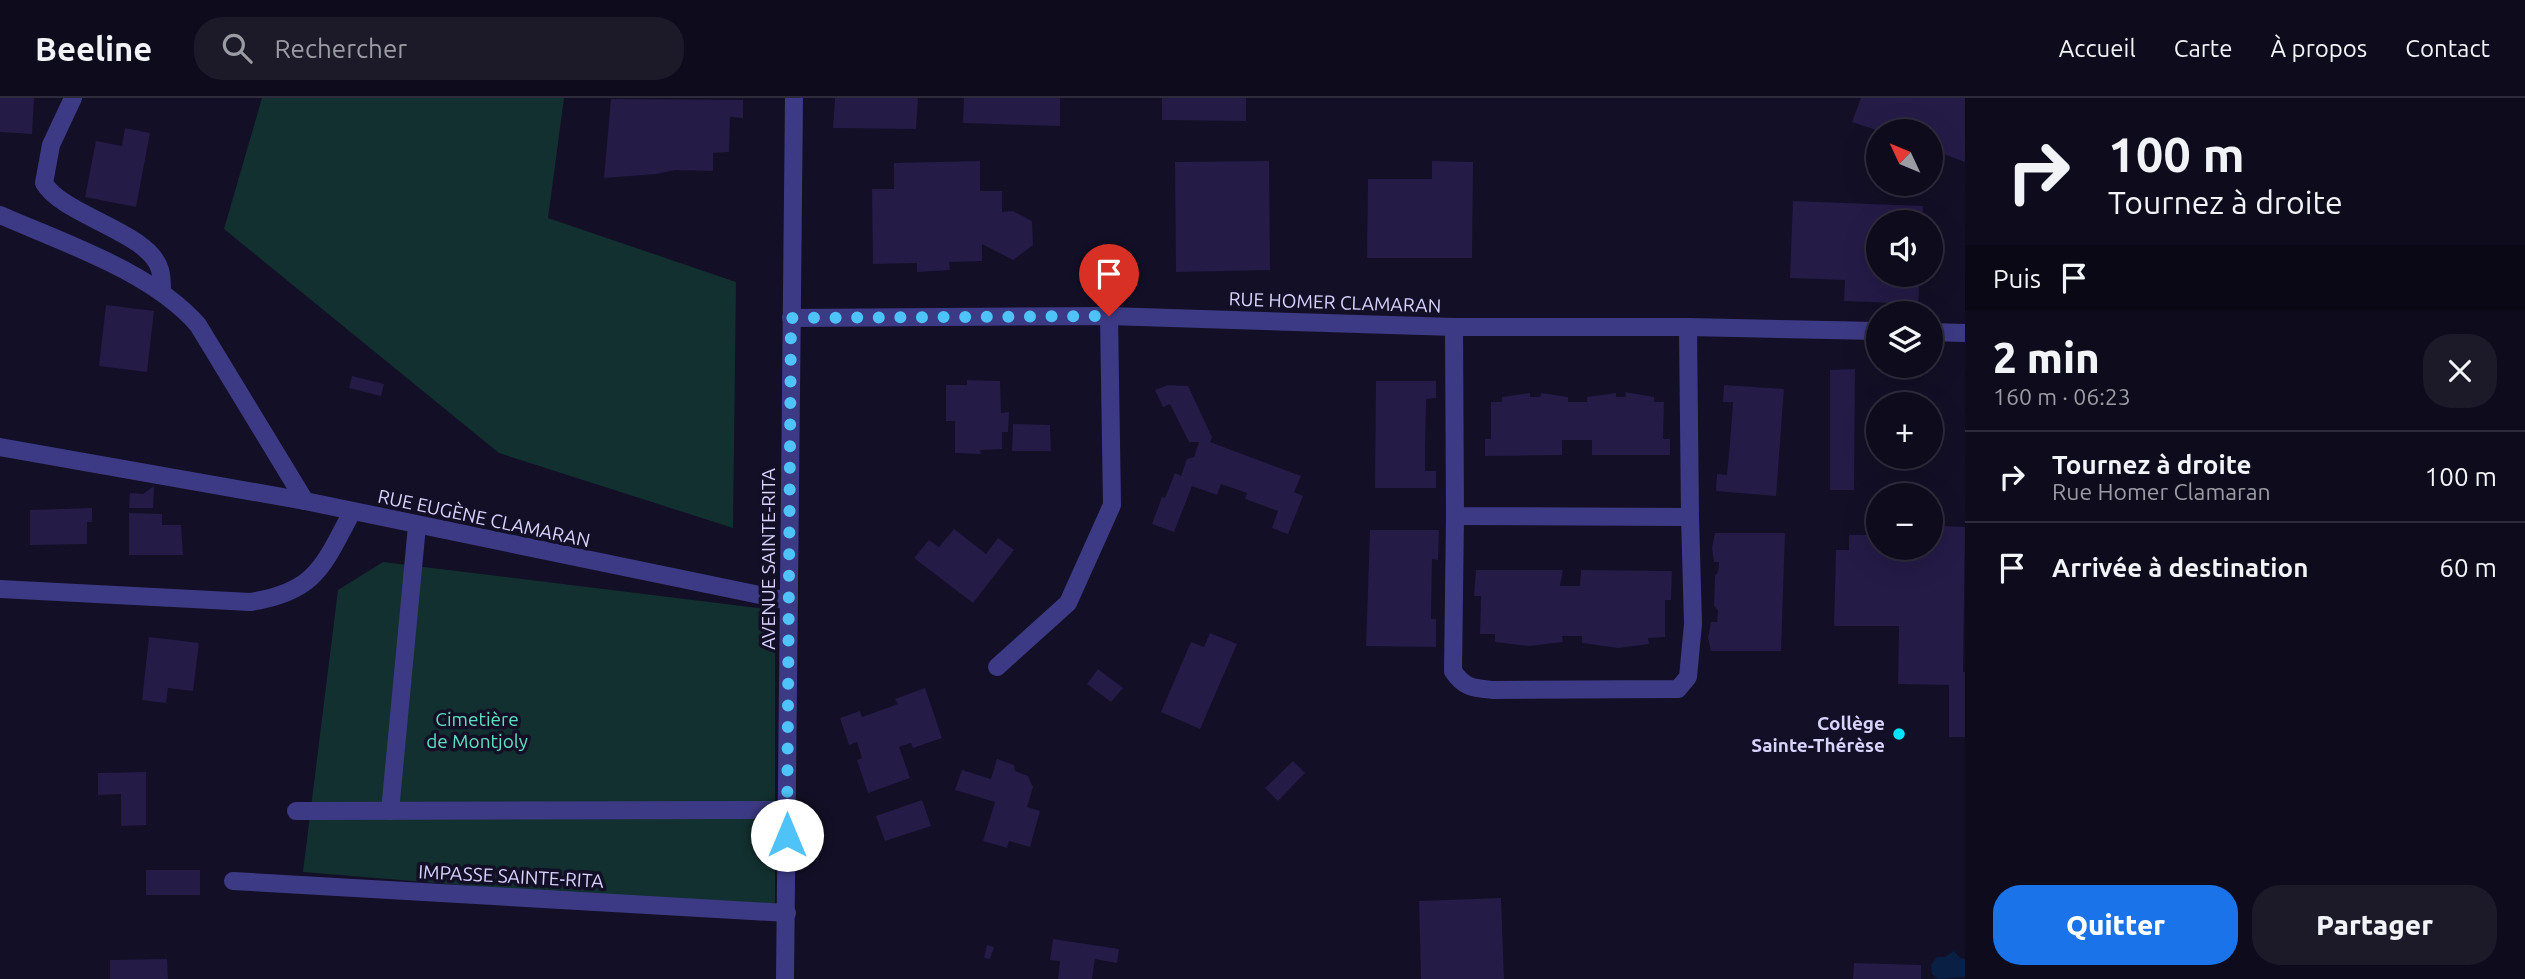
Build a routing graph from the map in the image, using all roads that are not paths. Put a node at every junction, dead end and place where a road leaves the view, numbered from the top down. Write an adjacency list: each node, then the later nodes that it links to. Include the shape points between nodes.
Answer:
1 (73, 98): 4 (street, via 51,145 44,183 50,195 149,253 160,268)
2 (794, 98): 6 (street, AVENUE SAINTE-RITA)
3 (0, 215): 4 (street)
4 (162, 292): 13 (street, via 198,324)
5 (1109, 316): 6 (street, RUE HOMER CLAMARAN); 7 (street, RUE HOMER CLAMARAN); 20 (street, via 1112,505 1068,603)
6 (791, 318): 19 (street, AVENUE SAINTE-RITA)
7 (1454, 327): 8 (street, RUE HOMER CLAMARAN); 15 (street)
8 (1688, 327): 9 (street, RUE HOMER CLAMARAN); 16 (street)
9 (1866, 331)
10 (1943, 332): 11 (street)
11 (1965, 333)
12 (0, 447): 13 (street)
13 (305, 501): 14 (street)
14 (352, 512): 17 (street, RUE EUGÈNE CLAMARAN); 18 (street, RUE EUGÈNE CLAMARAN, via 310,580 296,590 264,600)
15 (1455, 516): 16 (street); 16 (street, via 1454,671 1468,687 1493,690 1678,689 1684,684 1693,624)
16 (1690, 517)
17 (417, 526): 19 (street, RUE EUGÈNE CLAMARAN); 23 (street)
18 (0, 589)
19 (789, 601): 21 (street, AVENUE SAINTE-RITA)
20 (997, 667)
21 (787, 810): 23 (street); 25 (street, AVENUE SAINTE-RITA)
22 (296, 811): 23 (street)
23 (390, 811)
24 (233, 881): 25 (street, IMPASSE SAINTE-RITA)
25 (786, 913): 26 (street, AVENUE SAINTE-RITA)
26 (785, 979)

